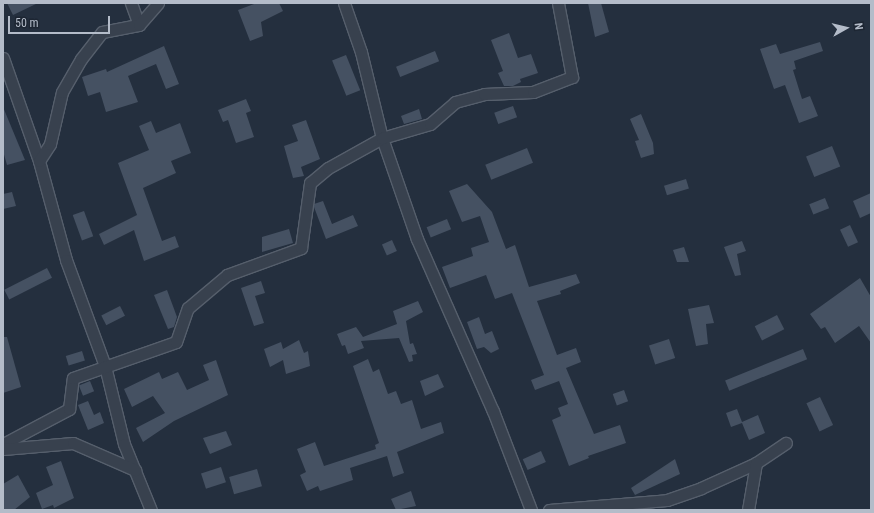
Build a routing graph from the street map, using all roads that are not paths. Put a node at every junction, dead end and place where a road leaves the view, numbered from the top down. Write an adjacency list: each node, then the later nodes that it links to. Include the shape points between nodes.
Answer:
1 (131, 3): 5 (street)
2 (158, 3): 5 (street)
3 (344, 3): 7 (street, via 361,52)
4 (558, 3): 7 (street, via 572,77 533,92 484,94 455,102 430,124)
5 (139, 25): 8 (street, via 102,32 81,59 62,92 50,144)
6 (3, 58): 8 (street)
7 (382, 138): 9 (street, via 328,168 310,184 301,248 226,275 188,308 176,342); 16 (street, via 426,261 493,411)
8 (40, 161): 9 (street, via 66,260)
9 (105, 366): 11 (street, via 74,378 69,409); 14 (street, via 124,444)
10 (786, 443): 13 (street)
11 (3, 444)
12 (3, 449): 14 (street, via 73,443)
13 (756, 463): 17 (street, via 702,488 667,500); 18 (street)
14 (135, 470): 15 (street)
15 (151, 510)
16 (532, 510)
17 (549, 510)
18 (748, 510)

